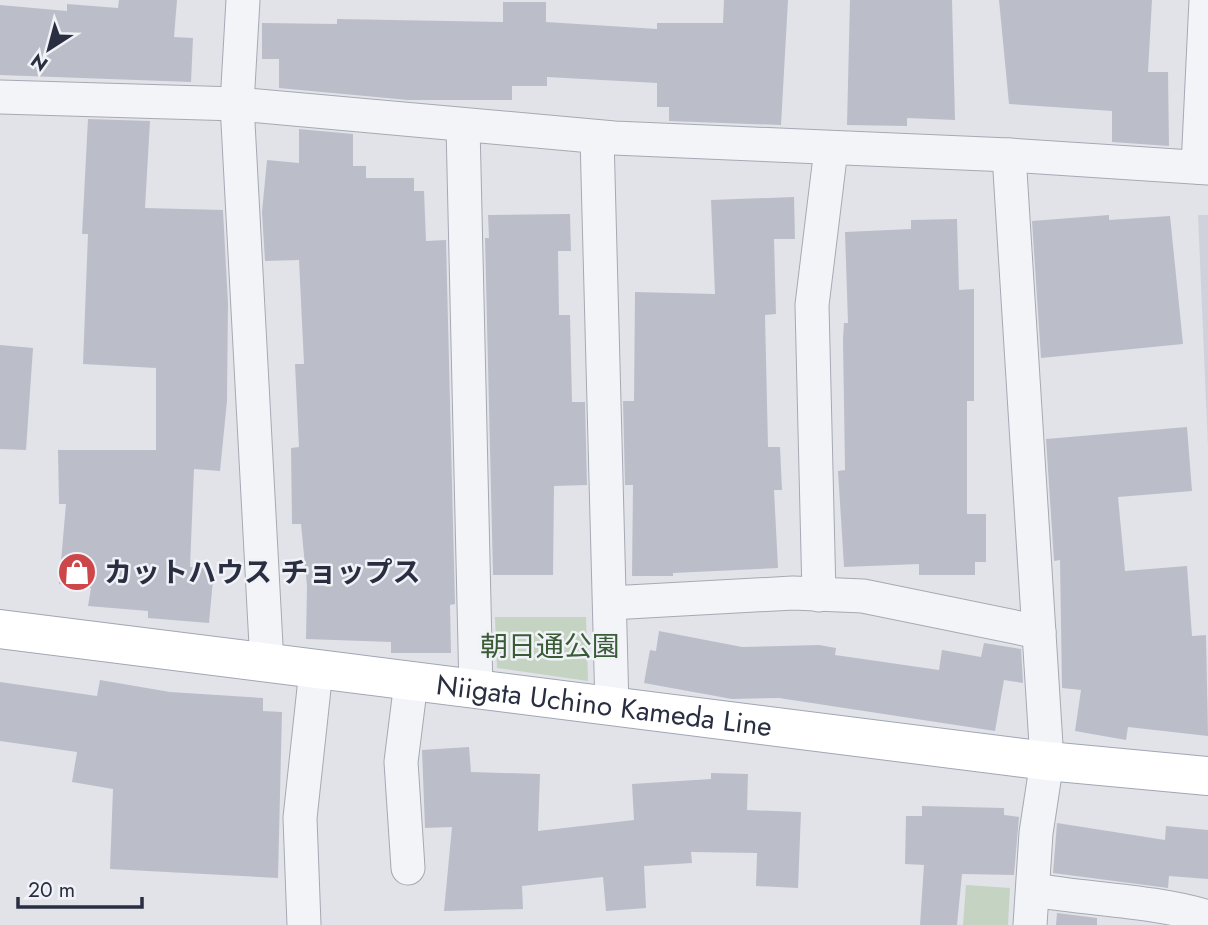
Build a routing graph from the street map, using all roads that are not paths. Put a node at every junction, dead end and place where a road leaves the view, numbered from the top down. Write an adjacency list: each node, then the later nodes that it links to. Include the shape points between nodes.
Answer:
1 (243, 0): 4 (street)
2 (1206, 0): 9 (street)
3 (0, 96): 4 (street)
4 (237, 104): 5 (street); 14 (street)
5 (463, 126): 6 (street); 17 (street)
6 (597, 137): 7 (street); 11 (street)
7 (831, 149): 8 (street); 10 (street, via 811,305)
8 (1009, 155): 9 (street); 13 (street)
9 (1203, 167)
10 (819, 594): 11 (street); 13 (street, via 863,596)
11 (610, 603): 18 (street)
12 (0, 629): 14 (main road, Niigata Uchino Kameda Line)
13 (1039, 632): 19 (street)
14 (267, 664): 15 (main road, Niigata Uchino Kameda Line)
15 (316, 670): 16 (main road, Niigata Uchino Kameda Line); 24 (street, via 300,818)
16 (411, 682): 17 (main road, Niigata Uchino Kameda Line); 21 (street, via 401,762)
17 (477, 690): 18 (main road, Niigata Uchino Kameda Line)
18 (612, 706): 19 (main road, Niigata Uchino Kameda Line)
19 (1047, 761): 20 (main road, Niigata Uchino Kameda Line); 22 (street, via 1036,833)
20 (1208, 776)
21 (408, 868)
22 (1034, 890): 23 (street, via 1091,900 1141,902); 25 (street)
23 (1208, 917)
24 (304, 925)
25 (1030, 925)

